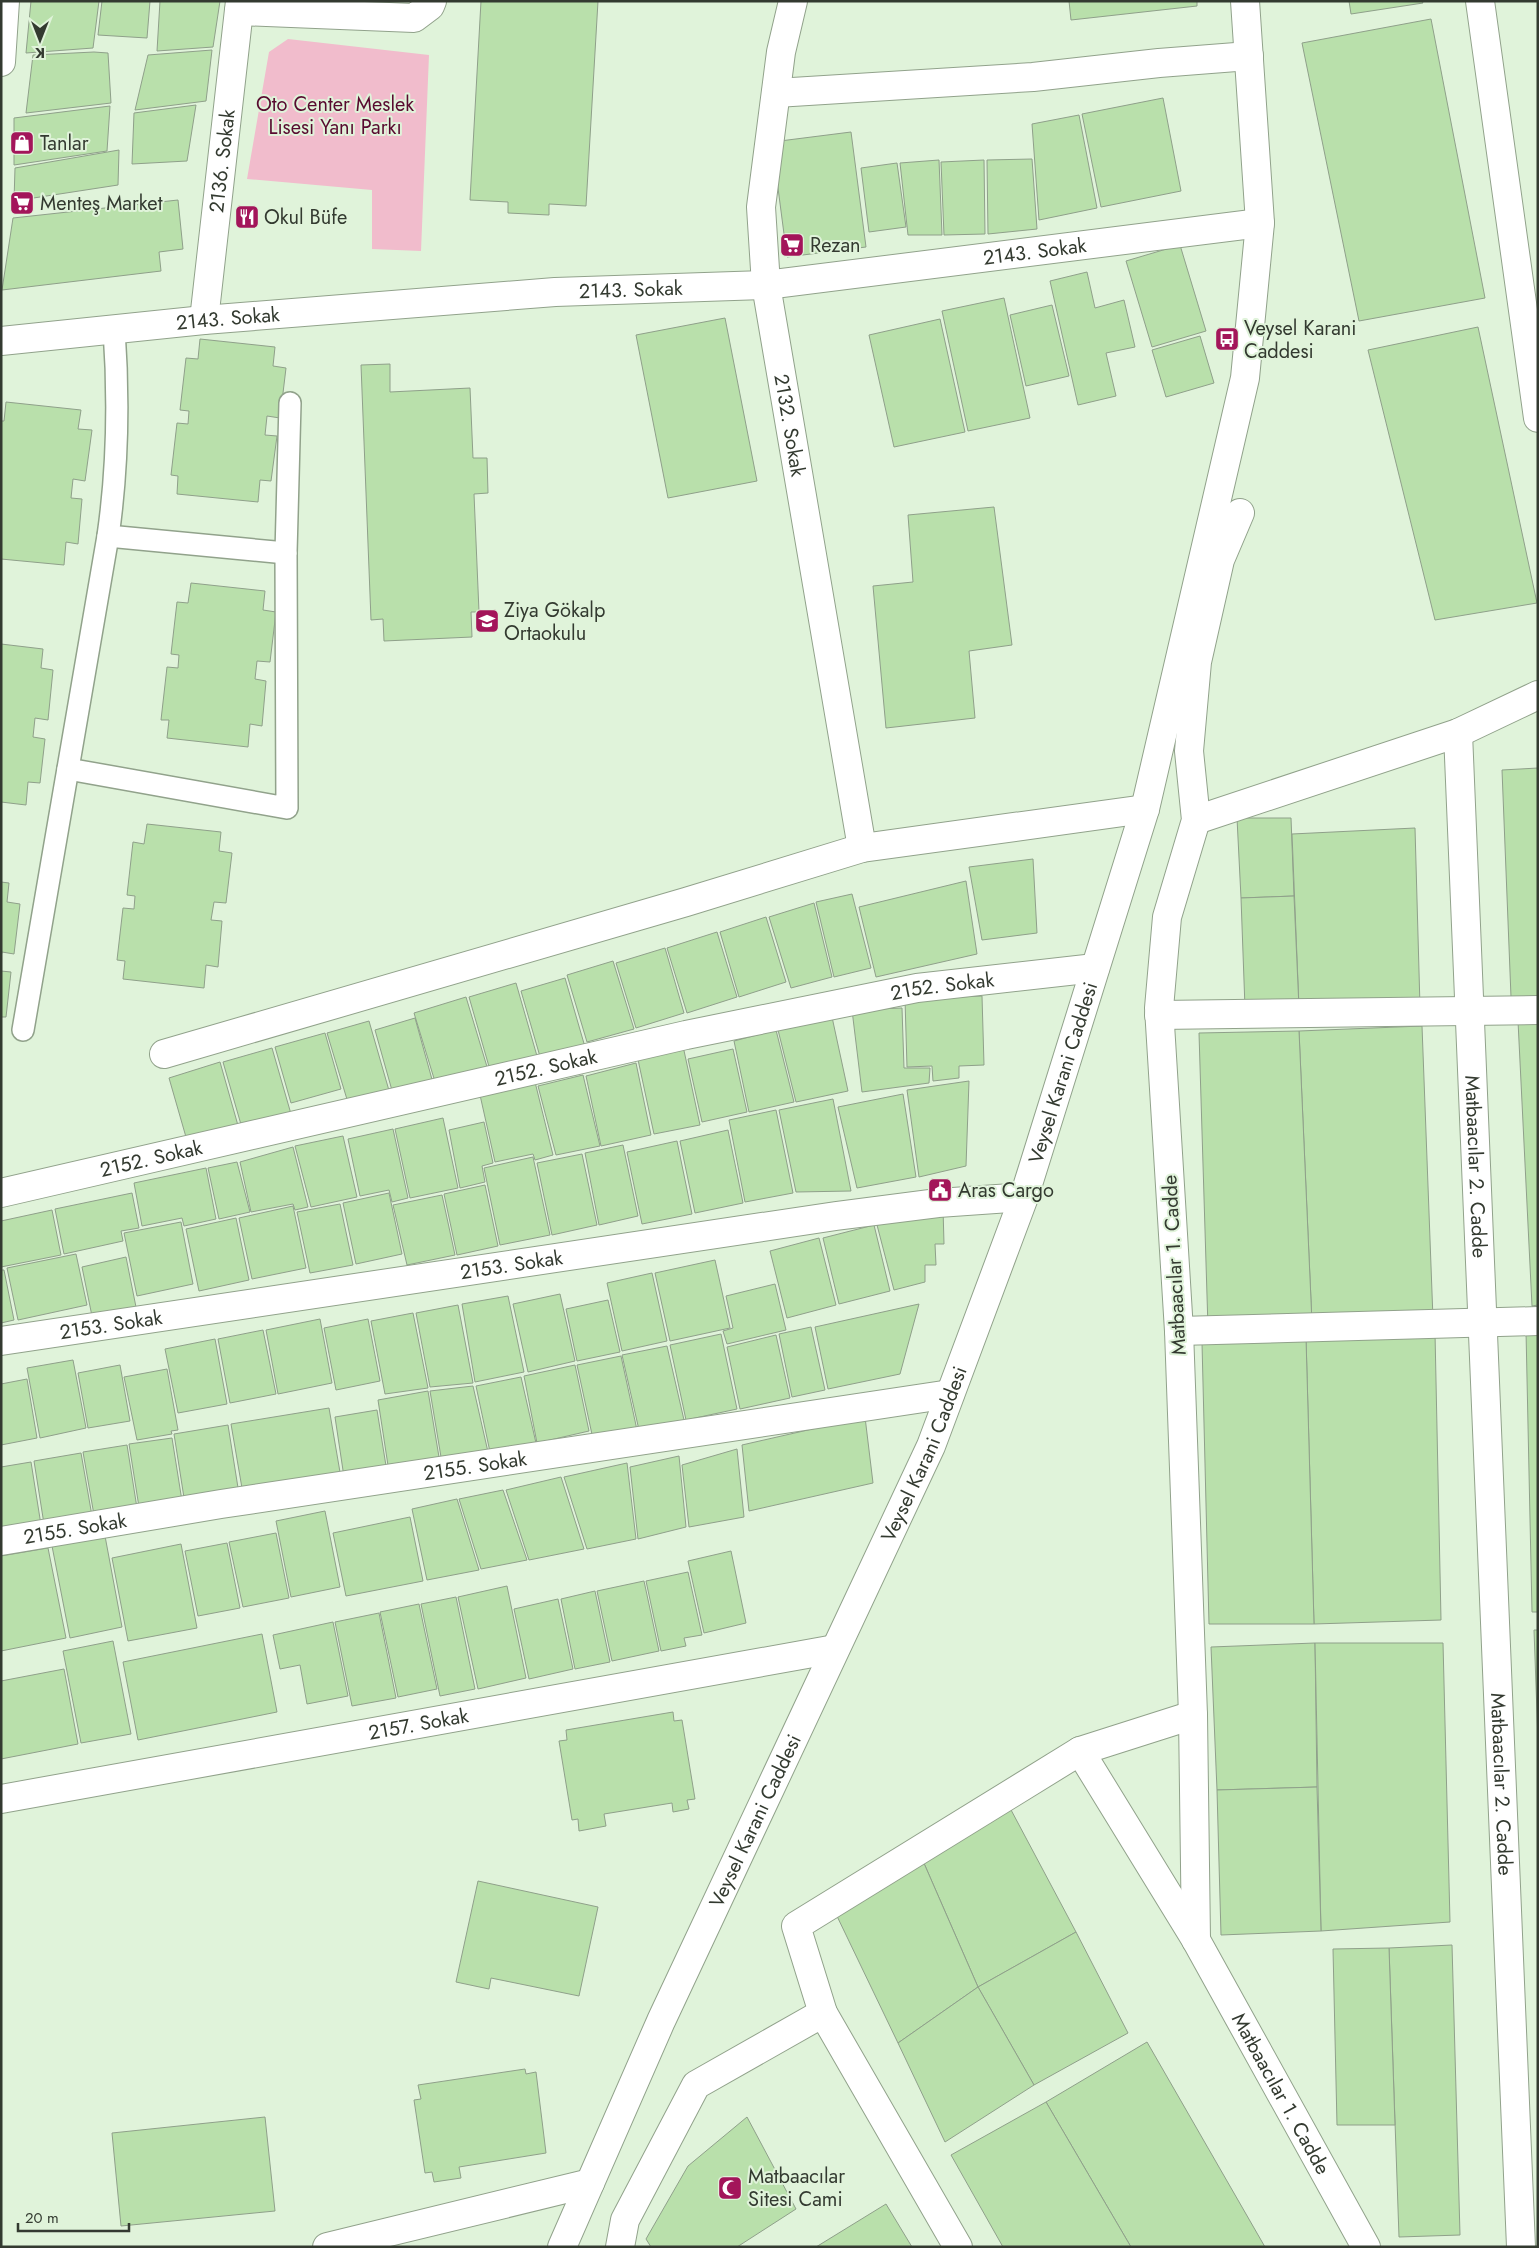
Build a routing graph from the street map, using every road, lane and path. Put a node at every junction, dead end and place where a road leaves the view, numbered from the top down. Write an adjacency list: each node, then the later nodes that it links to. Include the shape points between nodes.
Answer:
1 (5, 1): 8 (street)
2 (432, 1): 6 (street, via 414,18)
3 (793, 1): 9 (street, 2132. Sokak, via 781,52)
4 (1245, 1): 7 (street, Veysel Karani Caddesi)
5 (1480, 1): 16 (street)
6 (239, 6): 12 (street, 2136. Sokak)
7 (1249, 56): 9 (street, via 1033,77); 10 (street, Veysel Karani Caddesi)
8 (1, 62)
9 (776, 94): 11 (street, 2132. Sokak, via 761,207)
10 (1260, 222): 11 (street, 2143. Sokak); 23 (street, Veysel Karani Caddesi, via 1245,378)
11 (766, 286): 12 (street, 2143. Sokak, via 555,292); 25 (street, 2132. Sokak)
12 (204, 320): 13 (street, 2143. Sokak)
13 (114, 329): 14 (street, 2143. Sokak); 18 (lane, via 118,437)
14 (1, 340)
15 (290, 403): 19 (lane)
16 (1538, 418)
17 (1240, 513): 24 (street, via 1220,560 1197,662 1189,751)
18 (108, 536): 19 (lane); 22 (lane)
19 (286, 553): 22 (lane, via 287,808)
20 (1538, 695): 21 (street)
21 (1458, 733): 24 (street); 27 (street, Matbaacılar 2. Cadde)
22 (68, 769): 30 (lane)
23 (1145, 809): 25 (street); 26 (street, Veysel Karani Caddesi)
24 (1196, 820): 29 (street, Matbaacılar 1. Cadde, via 1167,916)
25 (862, 848): 31 (street)
26 (1094, 968): 32 (street, 2152. Sokak, via 917,988 869,997 676,1037); 33 (street, Veysel Karani Caddesi)
27 (1469, 1010): 28 (street); 29 (street); 35 (street, Matbaacılar 2. Cadde)
28 (1538, 1010)
29 (1159, 1015): 36 (street, Matbaacılar 1. Cadde)
30 (23, 1030)
31 (164, 1054)
32 (1, 1193)
33 (1024, 1197): 37 (street, 2153. Sokak, via 938,1203 836,1216); 38 (street, Veysel Karani Caddesi)
34 (1538, 1321): 35 (street)
35 (1482, 1323): 36 (street); 52 (street, Matbaacılar 2. Cadde)
36 (1179, 1332): 41 (street, Matbaacılar 1. Cadde)
37 (1, 1341)
38 (950, 1394): 39 (street, 2155. Sokak, via 222,1504); 40 (street, Veysel Karani Caddesi, via 931,1446)
39 (1, 1541)
40 (835, 1649): 43 (street, 2157. Sokak); 46 (street, Veysel Karani Caddesi, via 661,2020)
41 (1193, 1715): 42 (street); 44 (street, Matbaacılar 1. Cadde)
42 (1080, 1751): 44 (street, Matbaacılar 1. Cadde); 45 (street, via 796,1926)
43 (1, 1799)
44 (1196, 1940): 51 (street, Matbaacılar 1. Cadde)
45 (822, 2013): 49 (street, via 696,2085 625,2220); 50 (street)
46 (590, 2183): 47 (street); 48 (street, Veysel Karani Caddesi)
47 (327, 2247)
48 (562, 2247)
49 (620, 2247)
50 (958, 2247)
51 (1366, 2247)
52 (1521, 2247)

